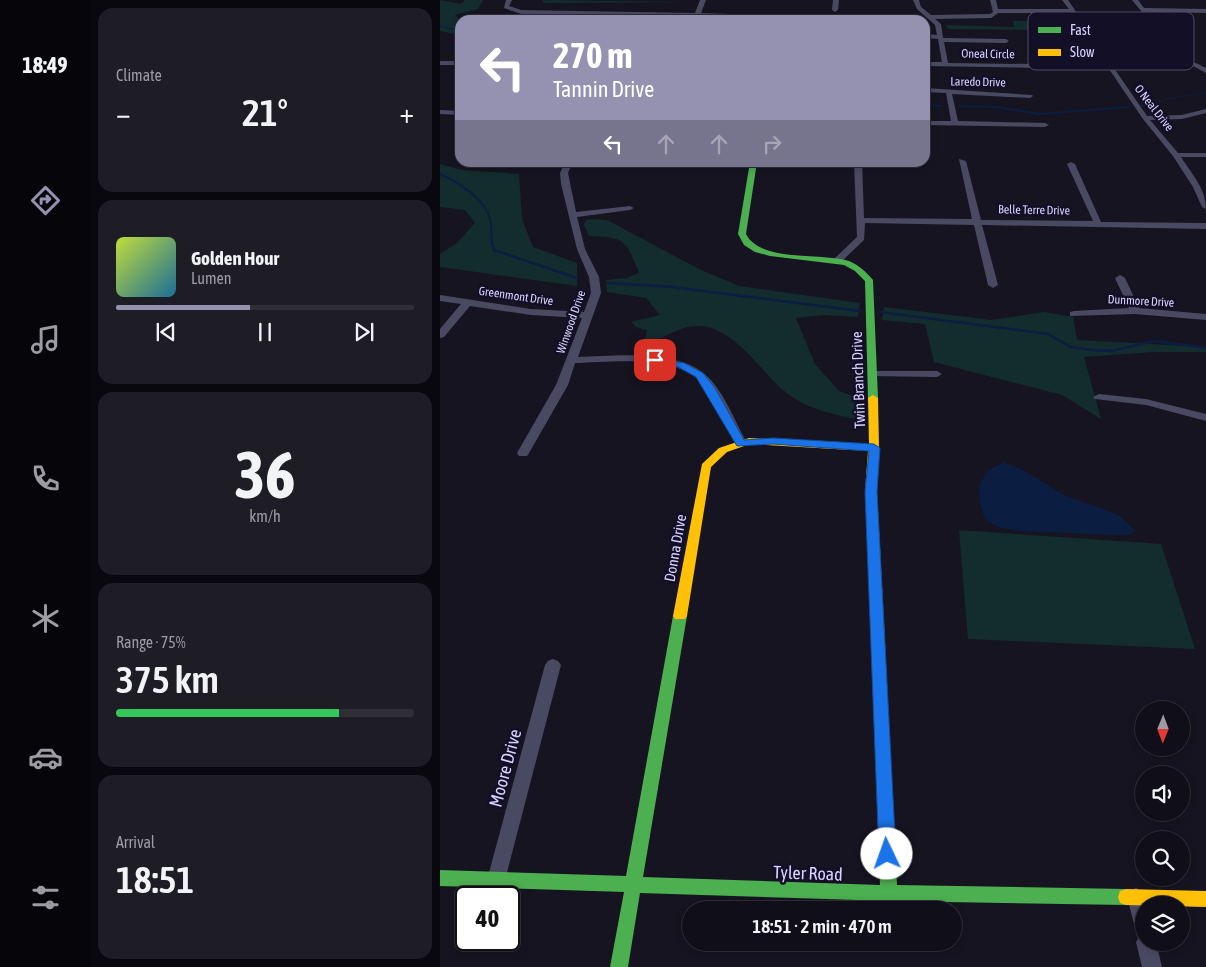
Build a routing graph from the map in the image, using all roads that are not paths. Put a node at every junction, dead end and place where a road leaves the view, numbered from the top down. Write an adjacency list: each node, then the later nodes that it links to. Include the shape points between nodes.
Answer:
1 (509, 0): 13 (street, via 505,5 515,11)
2 (703, 0): 15 (street)
3 (836, 0): 8 (street)
4 (916, 0): 16 (street, Laredo Drive)
5 (993, 0): 10 (street)
6 (1065, 0): 11 (street, O Neal Drive)
7 (1135, 0): 9 (street)
8 (835, 10)
9 (1143, 10): 12 (street)
10 (996, 11): 11 (street); 17 (street, via 982,17)
11 (1072, 11)
12 (1206, 11)
13 (577, 13): 14 (street)
14 (636, 15)
15 (697, 15)
16 (928, 15)
17 (930, 17): 19 (street, Laredo Drive, via 938,24)
18 (930, 37): 19 (street)
19 (941, 38): 20 (street); 24 (street, Laredo Drive)
20 (1006, 41)
21 (440, 63): 22 (street)
22 (455, 63)
23 (930, 64): 24 (street, Oneal Circle)
24 (945, 64): 26 (street, Oneal Circle)
25 (1194, 65): 28 (street)
26 (1028, 66)
27 (1112, 70): 35 (street, O Neal Drive)
28 (1206, 71)
29 (930, 91): 30 (street, Laredo Drive)
30 (949, 93): 31 (street, Laredo Drive); 37 (street)
31 (1030, 96)
32 (1206, 111): 35 (street, via 1176,118)
33 (440, 112): 34 (street)
34 (455, 113)
35 (1145, 118): 39 (street, O Neal Drive)
36 (930, 123): 37 (street)
37 (955, 124): 38 (street)
38 (1045, 125)
39 (1176, 155): 40 (street); 46 (street, O Neal Drive)
40 (1206, 155)
41 (962, 161): 51 (street)
42 (1071, 164): 52 (street)
43 (567, 167): 49 (street, Winwood Drive, via 564,178)
44 (753, 167): 54 (street, via 742,234 745,242 766,252)
45 (858, 167): 50 (street)
46 (1204, 196): 47 (street, O Neal Drive)
47 (1206, 207)
48 (630, 208): 49 (street)
49 (573, 215): 61 (street, Winwood Drive, via 581,249 595,282 596,293)
50 (861, 220): 51 (street, Belle Terre Drive); 54 (street, via 860,238)
51 (977, 221): 52 (street, Belle Terre Drive); 56 (street)
52 (1098, 224): 53 (street, Belle Terre Drive)
53 (1206, 226)
54 (838, 260): 65 (street, Twin Branch Drive, via 857,268 869,280)
55 (1120, 278): 59 (street)
56 (993, 285)
57 (440, 298): 58 (street, Greenmont Drive)
58 (468, 302): 61 (street, Greenmont Drive, via 531,312); 63 (street)
59 (1135, 311): 60 (street, Dunmore Drive); 62 (street, Dunmore Drive)
60 (1074, 314)
61 (589, 315): 64 (street, Winwood Drive)
62 (1206, 317)
63 (440, 335)
64 (572, 360): 69 (street, via 665,361 694,371 705,380); 71 (street, Winwood Drive, via 555,399)
65 (874, 374): 66 (street); 70 (street, Twin Branch Drive)
66 (937, 374)
67 (1099, 397): 68 (street, via 1146,402)
68 (1206, 418)
69 (741, 443): 70 (street, via 766,441); 75 (street, Donna Drive, via 715,455 703,473)
70 (874, 448): 76 (street, Twin Branch Drive, via 871,492)
71 (523, 453)
72 (553, 665): 74 (street, Moore Drive)
73 (440, 878): 74 (street, Tyler Road)
74 (496, 880): 75 (street, Tyler Road)
75 (633, 885): 76 (street, Tyler Road); 81 (street, Donna Drive)
76 (889, 893): 77 (street, Tyler Road)
77 (1135, 897)
78 (1190, 899): 79 (street, Tyler Road)
79 (1206, 899)
80 (1148, 951): 82 (street)
81 (618, 967)
82 (1152, 967)

